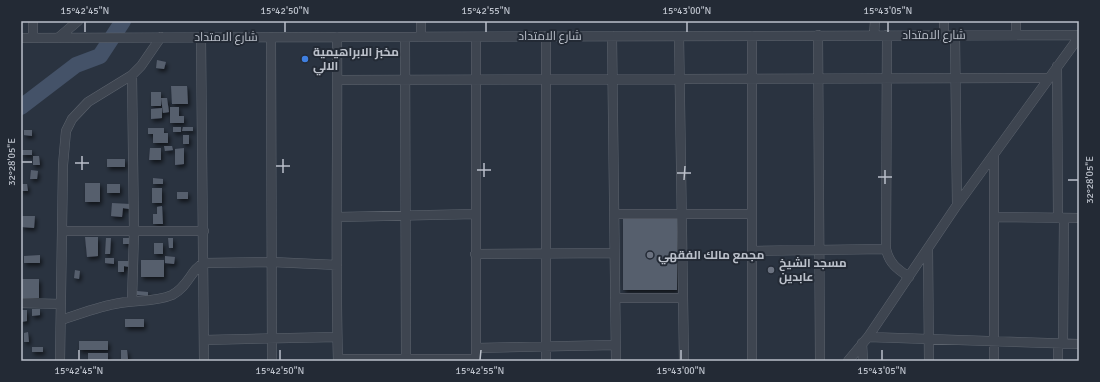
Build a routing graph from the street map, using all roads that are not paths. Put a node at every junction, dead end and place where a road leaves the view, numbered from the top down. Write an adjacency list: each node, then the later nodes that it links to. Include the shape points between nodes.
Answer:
1 (33, 21): 25 (street)
2 (78, 21): 26 (street)
3 (421, 21): 22 (street)
4 (875, 21): 8 (street)
5 (944, 21): 10 (street)
6 (1016, 21): 12 (street)
7 (818, 35): 8 (street, شارع الامتداد); 16 (street, شارع الامتداد); 31 (street)
8 (874, 35): 9 (street, شارع الامتداد)
9 (887, 35): 10 (street, شارع الامتداد); 32 (street)
10 (944, 35): 11 (street, شارع الامتداد)
11 (955, 35): 12 (street, شارع الامتداد); 33 (street)
12 (1016, 35): 17 (street, شارع الامتداد)
13 (546, 36): 14 (street, شارع الامتداد); 23 (street, شارع الامتداد); 30 (street)
14 (612, 36): 15 (street, شارع الامتداد); 35 (street)
15 (679, 36): 16 (street, شارع الامتداد); 36 (street)
16 (752, 36): 37 (street)
17 (1079, 36): 28 (street)
18 (161, 37): 26 (street, شارع الامتداد); 27 (street, شارع الامتداد); 29 (street)
19 (271, 37): 20 (street, شارع الامتداد); 27 (street, شارع الامتداد); 62 (street)
20 (337, 37): 21 (street, شارع الامتداد); 38 (street)
21 (405, 37): 22 (street, شارع الامتداد); 39 (street)
22 (421, 37): 23 (street, شارع الامتداد)
23 (476, 37): 40 (street)
24 (21, 38): 25 (street, شارع الامتداد)
25 (33, 38): 26 (street, شارع الامتداد)
26 (60, 38)
27 (201, 38): 53 (street)
28 (1057, 66): 34 (street); 50 (street)
29 (132, 76): 52 (street, via 88,102 79,110 66,131); 54 (street)
30 (546, 78): 35 (street); 40 (street); 61 (street)
31 (819, 78): 32 (street); 37 (street); 57 (street)
32 (886, 78): 33 (street); 55 (street)
33 (955, 78): 34 (street); 42 (street)
34 (1049, 78): 41 (street)
35 (612, 79): 36 (street); 44 (street)
36 (680, 79): 37 (street); 45 (street)
37 (751, 79): 46 (street)
38 (338, 80): 39 (street); 48 (street)
39 (405, 80): 40 (street); 47 (street)
40 (476, 80): 43 (street)
41 (994, 154): 42 (street); 49 (street)
42 (957, 205): 56 (street)
43 (476, 214): 47 (street); 60 (street)
44 (615, 214): 45 (street); 59 (street)
45 (683, 214): 46 (street); 67 (street)
46 (752, 214): 58 (street)
47 (406, 216): 48 (street); 84 (street)
48 (338, 217): 64 (street)
49 (994, 217): 50 (street); 77 (street)
50 (1061, 218): 51 (street); 78 (street)
51 (1079, 218)
52 (62, 231): 54 (street); 70 (street)
53 (204, 231): 54 (street); 63 (street)
54 (134, 232): 68 (street)
55 (886, 249): 57 (street); 65 (street, via 888,259)
56 (928, 249): 65 (street); 76 (street)
57 (819, 250): 58 (street); 93 (street)
58 (752, 251): 92 (street)
59 (614, 253): 61 (street); 66 (street)
60 (475, 254): 61 (street); 82 (street)
61 (546, 254): 81 (street)
62 (272, 262): 63 (street); 64 (street); 73 (street)
63 (204, 263): 68 (street, via 199,265 186,284 172,294 161,298); 74 (street)
64 (337, 266): 72 (street)
65 (908, 277): 75 (street)
66 (615, 298): 67 (street); 80 (street)
67 (683, 298): 91 (street)
68 (132, 301): 71 (street, via 105,306)
69 (21, 303): 70 (street)
70 (61, 304): 71 (street)
71 (61, 320): 86 (street)
72 (337, 337): 73 (street); 83 (street)
73 (272, 339): 74 (street); 88 (street)
74 (204, 340): 87 (street)
75 (865, 340): 76 (street); 94 (street); 95 (street)
76 (929, 340): 77 (street); 96 (street)
77 (994, 342): 78 (street); 97 (street)
78 (1060, 344): 79 (street); 98 (street)
79 (1079, 344)
80 (616, 345): 81 (street); 90 (street)
81 (546, 347): 82 (street); 89 (street)
82 (476, 348): 85 (street)
83 (338, 360): 84 (street)
84 (406, 360): 85 (street)
85 (476, 360)
86 (60, 361)
87 (204, 361)
88 (272, 361)
89 (546, 361)
90 (616, 361)
91 (684, 361)
92 (752, 361)
93 (820, 361)
94 (848, 361)
95 (863, 361)
96 (929, 361)
97 (994, 361)
98 (1058, 361)

